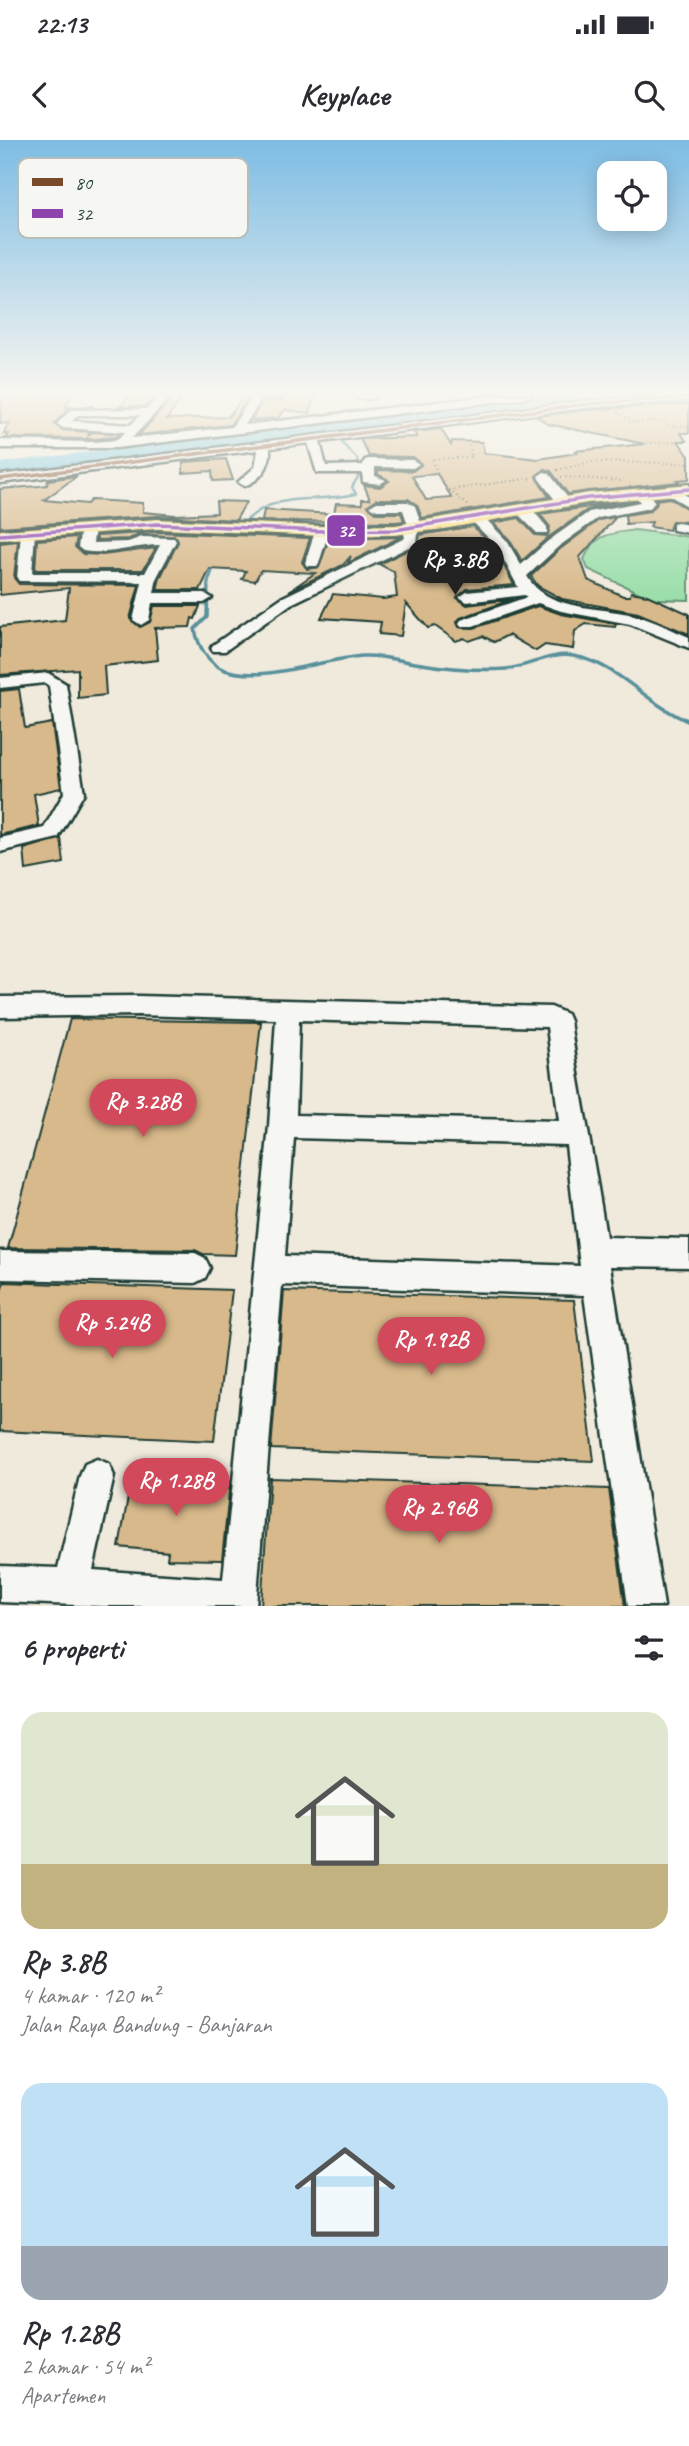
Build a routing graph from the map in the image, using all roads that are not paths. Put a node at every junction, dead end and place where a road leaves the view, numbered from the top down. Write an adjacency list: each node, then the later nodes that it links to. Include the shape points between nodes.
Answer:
1 (170, 463): 9 (street)
2 (264, 463): 11 (street)
3 (319, 463): 7 (street, via 321,470)
4 (369, 463): 7 (street)
5 (402, 463): 6 (street)
6 (413, 464)
7 (362, 470): 10 (street, via 369,480)
8 (544, 477): 13 (street)
9 (0, 479)
10 (380, 480)
11 (244, 482)
12 (665, 491): 14 (street); 16 (main road)
13 (564, 502): 16 (main road); 17 (main road)
14 (689, 503)
15 (377, 506): 20 (street, via 408,506)
16 (592, 506): 28 (street)
17 (524, 509): 18 (main road); 21 (street)
18 (477, 518): 20 (main road); 25 (street)
19 (88, 528): 22 (main road, via 157,524); 23 (main road); 29 (street, via 88,548 169,541)
20 (413, 529): 22 (main road); 37 (street, via 412,540 286,601)
21 (542, 530)
22 (322, 531): 27 (street)
23 (28, 533): 24 (main road); 29 (street, via 24,578)
24 (0, 536)
25 (502, 544): 26 (street); 28 (street)
26 (454, 555)
27 (312, 563)
28 (519, 575): 30 (street)
29 (150, 577): 32 (street)
30 (532, 594): 31 (street); 35 (street); 36 (street, via 561,606 634,620)
31 (467, 597)
32 (146, 598): 33 (street); 34 (street)
33 (204, 598)
34 (141, 620)
35 (467, 623)
36 (689, 643)
37 (219, 648)
38 (0, 683): 39 (street, via 48,678 57,684 74,793 51,833)
39 (0, 845)
40 (0, 1007): 41 (street, via 86,1004); 42 (street)
41 (288, 1010): 43 (street); 44 (street, via 551,1017 558,1021)
42 (0, 1019)
43 (282, 1126): 44 (street); 49 (street)
44 (575, 1133): 47 (street)
45 (689, 1253): 47 (street)
46 (0, 1265): 48 (street)
47 (595, 1266): 49 (street); 54 (street)
48 (195, 1268)
49 (269, 1270): 53 (street)
50 (97, 1476): 52 (street)
51 (0, 1584): 52 (street)
52 (71, 1586): 53 (street)
53 (239, 1602)
54 (646, 1606)

